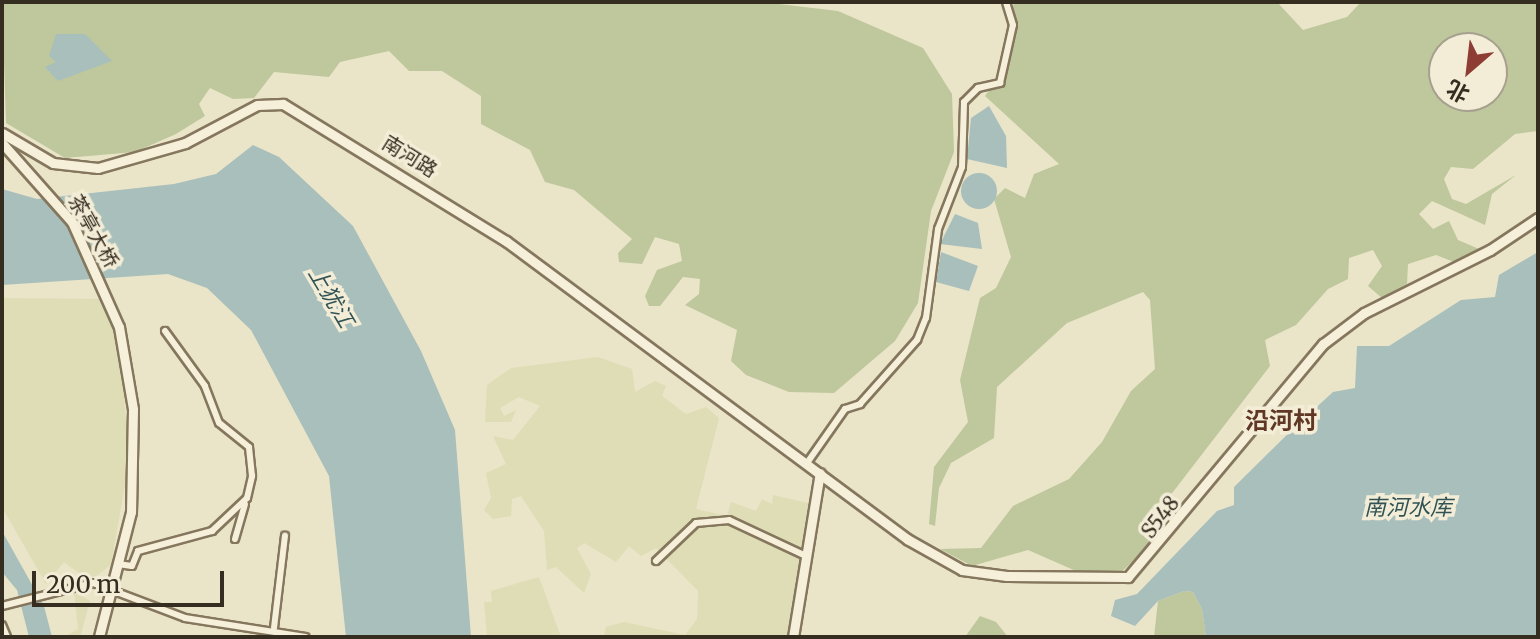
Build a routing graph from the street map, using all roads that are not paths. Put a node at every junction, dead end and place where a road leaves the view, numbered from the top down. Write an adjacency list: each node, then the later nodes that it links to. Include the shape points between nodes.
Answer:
1 (1006, 2): 7 (street, via 1013,25 1000,83 978,88 964,102 962,167 938,229 926,318 917,340 860,404 845,409)
2 (2, 133): 6 (street, 南河路, via 53,163 98,168 185,143 257,105 283,104 438,194)
3 (2, 143): 14 (street, 茶亭大桥, via 72,222 119,327 133,409 131,512)
4 (1538, 218): 8 (street, S548, via 1331,337 1128,577 962,570)
5 (165, 331): 9 (street, via 205,386 219,423 249,447)
6 (757, 427): 7 (street, S548)
7 (807, 463): 8 (street, S548)
8 (820, 473): 12 (street)
9 (247, 498): 11 (street); 14 (street, via 212,531 138,551 132,566)
10 (285, 536): 18 (street)
11 (235, 539)
12 (806, 556): 13 (street, via 729,520 696,523); 22 (street)
13 (656, 561)
14 (118, 564): 15 (street, 茶亭大桥)
15 (112, 586): 16 (street, via 42,591); 18 (street, via 185,618); 20 (street, 茶亭大桥)
16 (2, 606)
17 (2, 625): 19 (street)
18 (274, 628): 21 (street)
19 (7, 637)
20 (99, 637)
21 (306, 637)
22 (793, 637)

